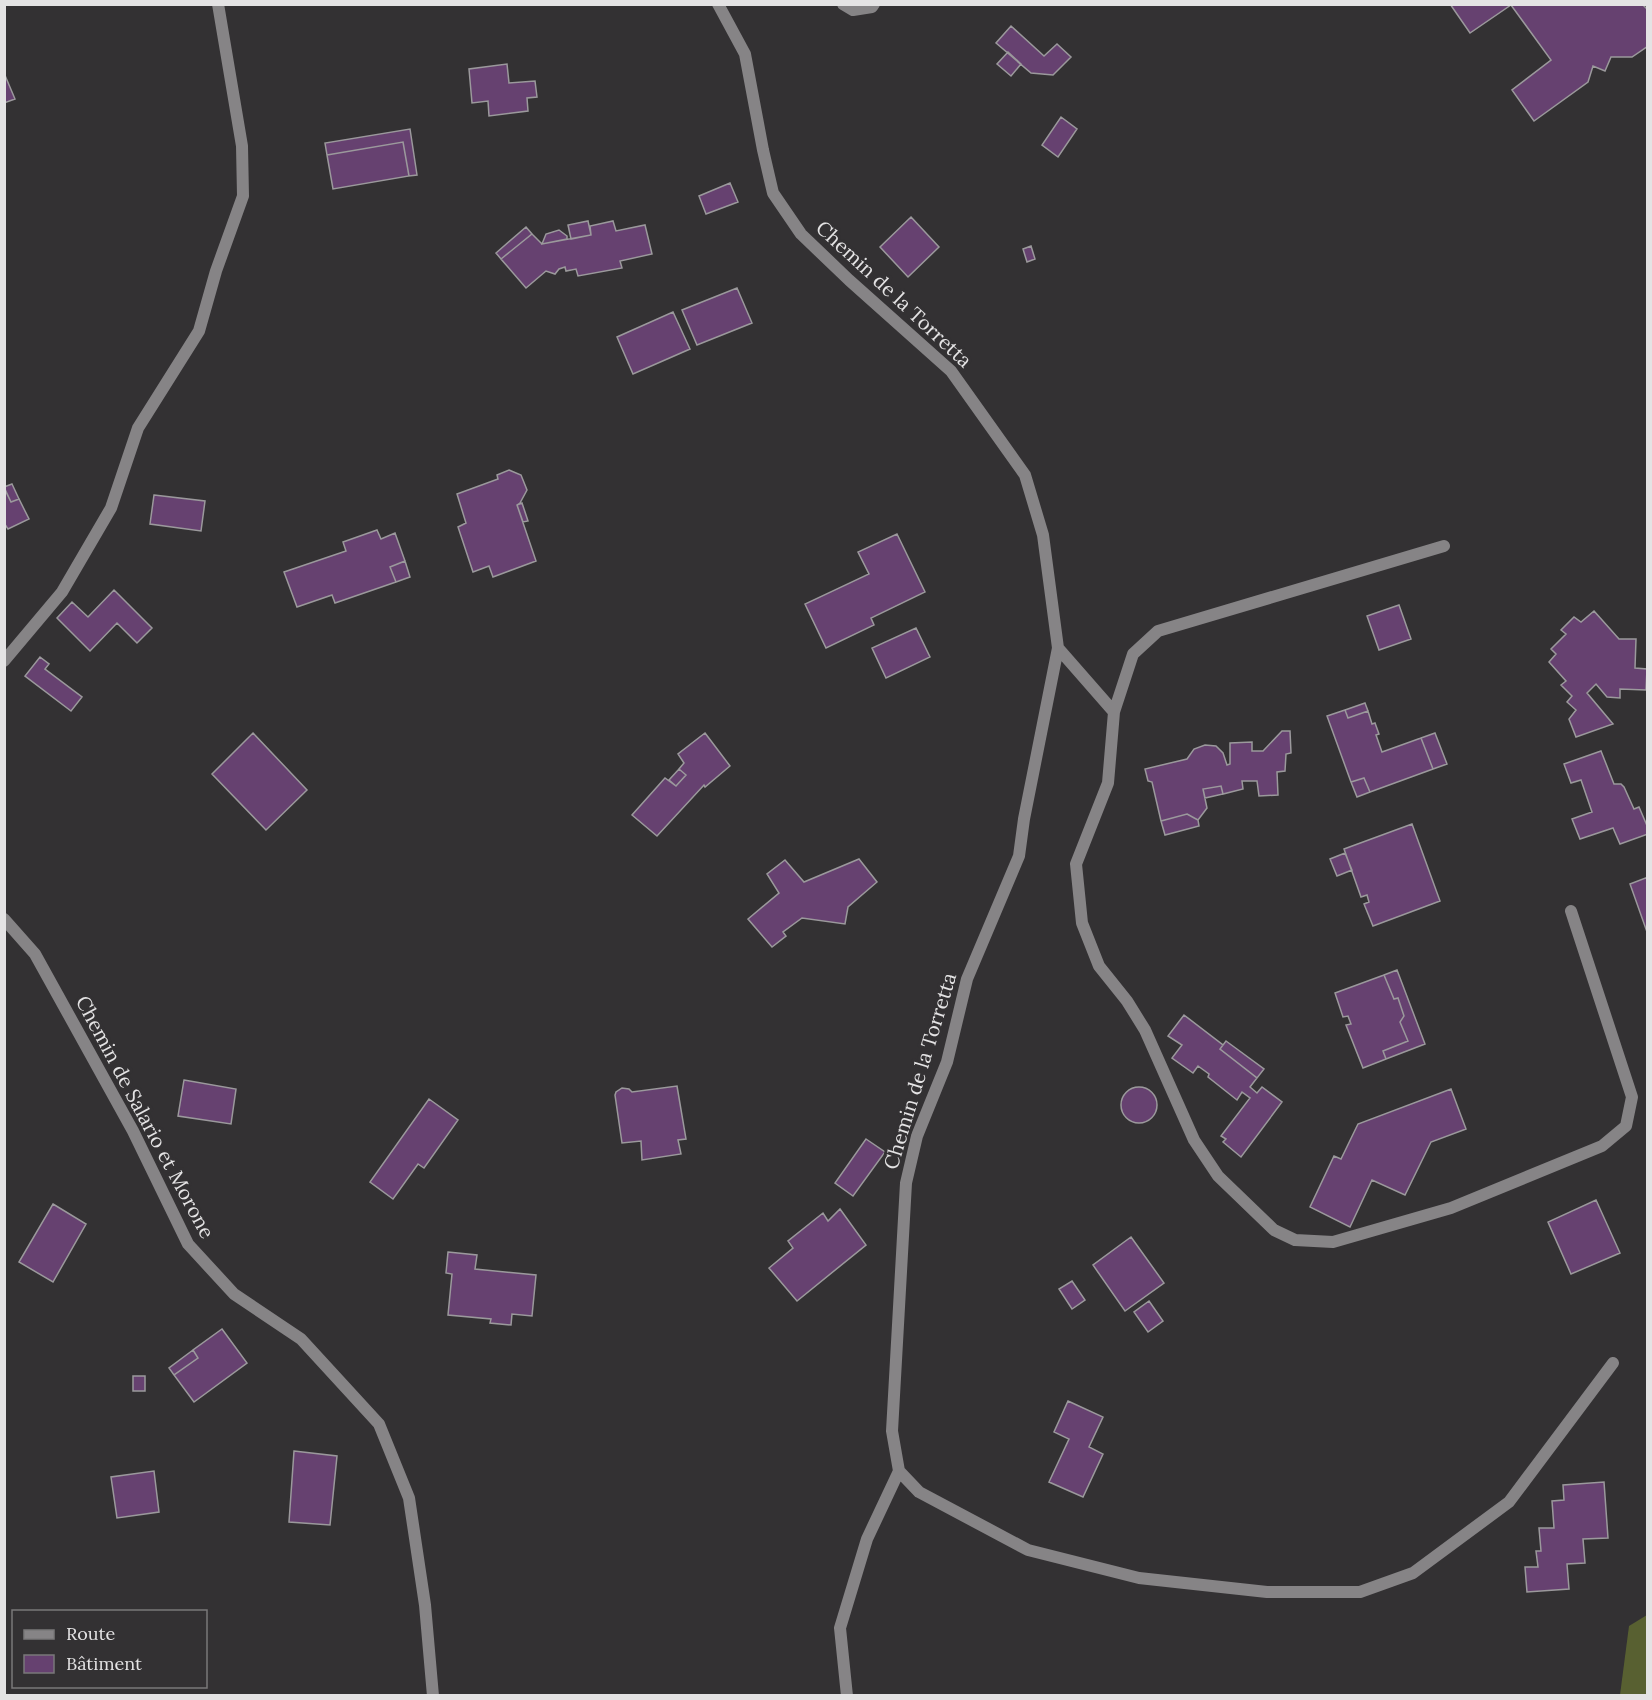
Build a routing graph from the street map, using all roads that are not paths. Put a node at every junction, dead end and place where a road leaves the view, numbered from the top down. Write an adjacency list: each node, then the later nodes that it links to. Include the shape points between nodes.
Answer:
1 (218, 4): 7 (street, via 242,146 243,196 199,331 138,428 111,508 62,592)
2 (718, 4): 6 (street, Chemin de la Torretta, via 745,54 773,193 801,234 951,371 1025,475 1043,535)
3 (843, 4): 4 (street, via 853,10)
4 (874, 4)
5 (1444, 546): 8 (street, via 1158,631 1133,654)
6 (1058, 648): 8 (street); 12 (street, Chemin de la Torretta, via 1019,855 967,979 947,1062 917,1136 906,1183 892,1431)
7 (4, 661)
8 (1114, 712): 9 (street, via 1108,783 1076,864 1082,923 1099,966 1145,1030 1194,1140 1218,1176 1274,1230 1295,1240 1333,1242 1451,1208 1602,1146 1626,1126 1632,1097)
9 (1571, 911)
10 (4, 919): 13 (street, Chemin de Salario et Morone, via 35,954 133,1131 188,1244 234,1294 301,1339 379,1424 410,1498)
11 (1613, 1362): 12 (street, via 1509,1502 1413,1573 1359,1592 1267,1592 1139,1578 1028,1550 919,1492)
12 (899, 1471): 14 (street, via 867,1539 840,1628)
13 (433, 1695)
14 (847, 1695)

